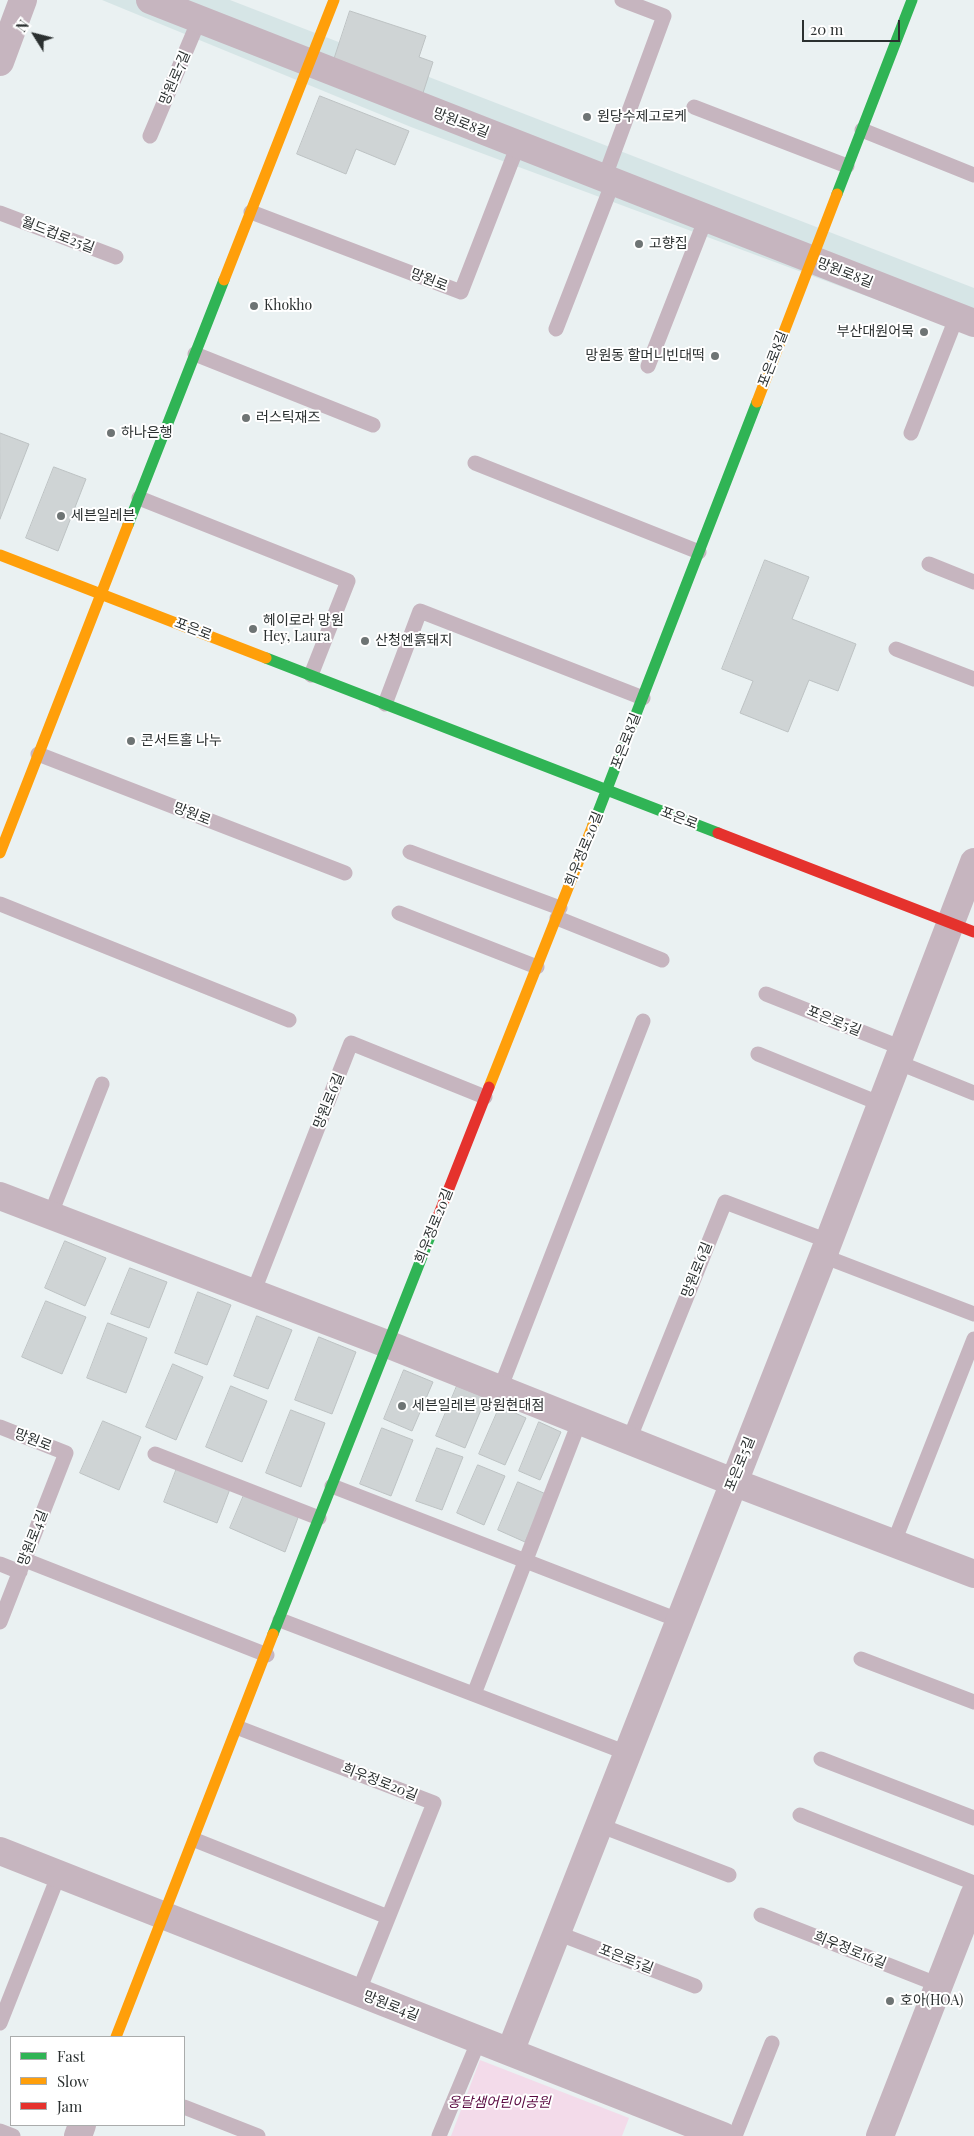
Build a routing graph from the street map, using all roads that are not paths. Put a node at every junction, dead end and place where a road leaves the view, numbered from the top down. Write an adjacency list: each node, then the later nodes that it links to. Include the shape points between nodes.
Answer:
1 (24, 0): 7 (street)
2 (150, 0): 6 (street)
3 (334, 0): 8 (street)
4 (622, 0): 15 (lane, via 664,16)
5 (912, 0): 10 (street, 포은로8길)
6 (199, 20): 8 (street); 11 (lane, 망원로7길)
7 (0, 62)
8 (309, 64): 12 (street, 망원로8길); 16 (street)
9 (694, 107): 13 (lane)
10 (862, 130): 13 (street, 포은로8길); 14 (lane)
11 (150, 136)
12 (518, 145): 15 (street, 망원로8길); 16 (lane, 망원로, via 461,292)
13 (847, 166): 20 (street, 포은로8길)
14 (974, 175)
15 (609, 180): 18 (street, 망원로8길); 22 (lane)
16 (251, 212): 23 (street)
17 (0, 213): 19 (lane, 월드컵로25길)
18 (706, 218): 20 (street, 망원로8길); 24 (lane)
19 (116, 257)
20 (812, 259): 21 (street, 망원로8길); 29 (street, 포은로8길)
21 (965, 320): 26 (lane, 망원로8길)
22 (556, 329)
23 (195, 354): 25 (lane); 28 (street)
24 (648, 366)
25 (373, 425)
26 (911, 433)
27 (475, 463): 29 (lane)
28 (139, 498): 33 (street); 35 (lane, via 348,581)
29 (699, 552): 37 (street, 포은로8길)
30 (0, 555): 33 (street, 포은로)
31 (929, 564): 32 (lane)
32 (974, 582)
33 (102, 594): 35 (street, 포은로); 39 (street)
34 (896, 649): 36 (lane)
35 (311, 675): 38 (street, 포은로)
36 (974, 679)
37 (643, 698): 38 (lane, via 420,611); 40 (street, 포은로8길)
38 (385, 704): 40 (street, 포은로)
39 (38, 754): 42 (street); 44 (lane, 망원로)
40 (607, 790): 47 (street, 희우정로20길); 48 (street, 포은로)
41 (410, 852): 47 (lane)
42 (0, 853)
43 (974, 862): 48 (street, 포은로5길)
44 (345, 873)
45 (0, 904): 52 (lane)
46 (399, 913): 50 (lane)
47 (559, 913): 49 (lane); 50 (street, 희우정로20길)
48 (962, 928): 55 (street, 포은로5길)
49 (662, 960)
50 (537, 966): 58 (street, 희우정로20길)
51 (766, 994): 55 (lane, 포은로5길)
52 (289, 1020)
53 (643, 1021): 67 (lane)
54 (758, 1054): 59 (lane)
55 (899, 1055): 57 (lane); 59 (street, 포은로5길)
56 (102, 1084): 61 (lane)
57 (974, 1093)
58 (485, 1097): 63 (lane, 망원로6길, via 351,1043); 66 (street, 희우정로20길)
59 (881, 1104): 62 (street, 포은로5길)
60 (0, 1196): 61 (street)
61 (50, 1216): 63 (street)
62 (826, 1248): 64 (lane, 망원로6길); 70 (lane, 망원로6길, via 725,1202); 73 (street, 포은로5길)
63 (253, 1293): 66 (street)
64 (974, 1314)
65 (974, 1338): 76 (lane)
66 (387, 1344): 67 (street); 74 (street, 희우정로20길)
67 (500, 1389): 68 (street)
68 (580, 1420): 70 (street); 77 (lane)
69 (0, 1427): 71 (lane, 망원로)
70 (628, 1440): 73 (street)
71 (66, 1453): 79 (lane, 망원로4길)
72 (155, 1454): 75 (lane)
73 (733, 1482): 76 (street); 82 (street, 포은로5길)
74 (332, 1486): 75 (street, 희우정로20길); 77 (lane)
75 (320, 1518): 81 (street, 희우정로20길)
76 (894, 1542): 80 (street)
77 (526, 1561): 82 (lane); 86 (lane)
78 (0, 1564): 79 (lane)
79 (22, 1566): 83 (lane, 망원로4길); 84 (lane)
80 (974, 1574)
81 (280, 1620): 84 (street, 희우정로20길); 86 (lane)
82 (678, 1620): 89 (street, 포은로5길)
83 (0, 1622)
84 (267, 1655): 88 (street, 희우정로20길)
85 (862, 1659): 87 (lane)
86 (474, 1694): 89 (lane)
87 (974, 1702)
88 (238, 1728): 94 (street, 희우정로20길); 102 (lane, 희우정로20길, via 434,1803)
89 (627, 1753): 93 (street, 포은로5길)
90 (821, 1758): 92 (lane)
91 (800, 1815): 98 (lane)
92 (974, 1818)
93 (599, 1825): 97 (lane); 103 (street, 포은로5길)
94 (195, 1840): 100 (street, 희우정로20길); 102 (lane)
95 (0, 1851): 96 (street, 망원로4길)
96 (59, 1874): 100 (street, 망원로4길); 108 (lane)
97 (729, 1875)
98 (974, 1883)
99 (974, 1895): 104 (street)
100 (165, 1915): 107 (street, 망원로4길); 109 (street, 희우정로20길)
101 (761, 1915): 105 (lane, 희우정로16길)
102 (388, 1917): 107 (lane, 희우정로20길)
103 (557, 1933): 106 (lane, 포은로5길); 112 (street, 포은로5길)
104 (965, 1941): 105 (street)
105 (939, 1985): 120 (street)
106 (695, 1986)
107 (358, 1993): 110 (street, 망원로4길)
108 (0, 2023)
109 (116, 2036)
110 (479, 2040): 112 (street, 망원로4길); 117 (lane)
111 (772, 2043): 119 (lane)
112 (510, 2052): 118 (street, 망원로4길)
113 (185, 2107): 116 (lane)
114 (0, 2131): 115 (lane)
115 (13, 2136)
116 (258, 2136)
117 (439, 2136)
118 (723, 2136)
119 (734, 2136)
120 (880, 2136)

